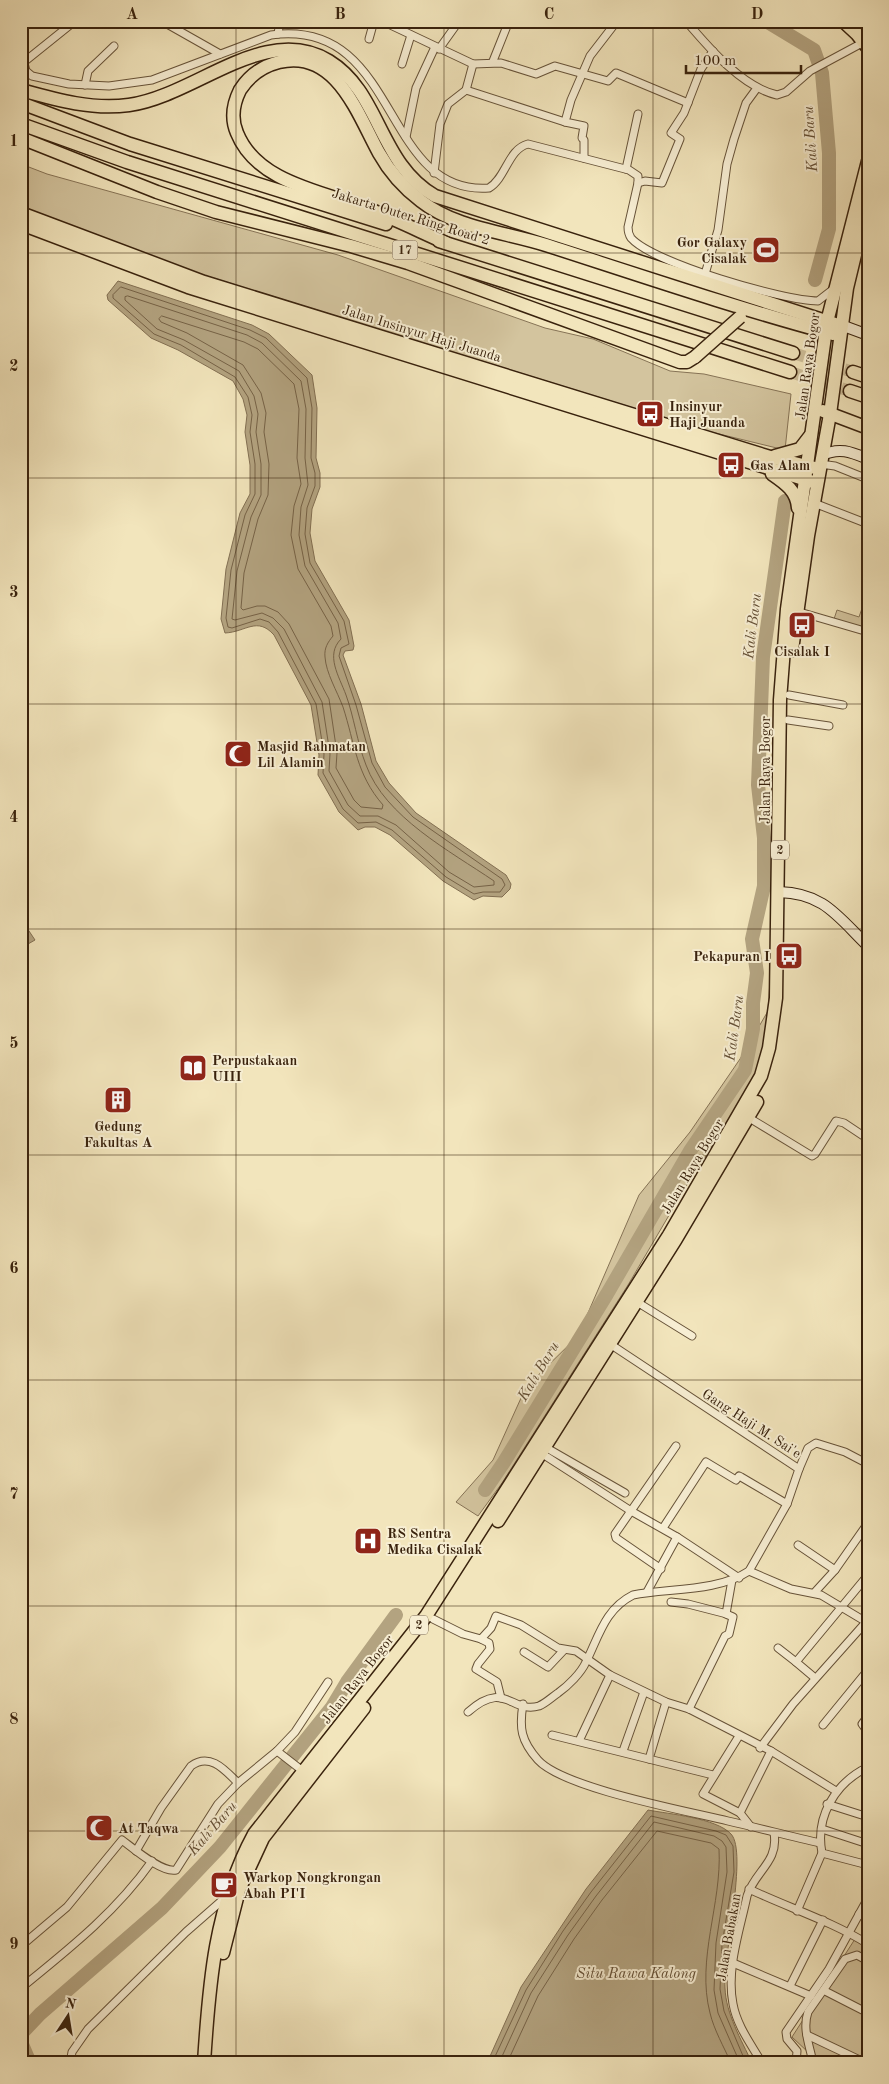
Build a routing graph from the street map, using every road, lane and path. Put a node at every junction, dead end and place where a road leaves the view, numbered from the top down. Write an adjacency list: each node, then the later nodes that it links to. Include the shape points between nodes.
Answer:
1 (75, 21): 22 (street)
2 (280, 21): 12 (street)
3 (374, 21): 14 (street)
4 (382, 21): 13 (street)
5 (459, 21): 17 (street)
6 (509, 21): 21 (street)
7 (617, 21): 25 (street, via 590,56)
8 (686, 21): 19 (street)
9 (843, 21): 15 (highway)
10 (852, 21): 15 (highway)
11 (167, 24): 20 (street)
12 (278, 34): 20 (street); 35 (street, via 296,33 318,38 353,58 365,71)
13 (411, 35): 17 (street); 23 (street)
14 (369, 39)
15 (867, 42): 27 (street, via 810,71 782,94 770,94)
16 (114, 46): 26 (street, via 88,71)
17 (437, 48): 24 (street); 35 (street, via 416,88)
18 (21, 51): 22 (street)
19 (713, 51): 27 (street); 31 (street, via 701,69)
20 (220, 54): 26 (street, via 152,80)
21 (493, 61): 24 (street); 25 (street, via 532,74 556,66)
22 (24, 62): 26 (street, via 26,71 32,76)
23 (402, 64)
24 (473, 64): 29 (street)
25 (583, 72): 31 (street, via 608,80 617,73); 33 (street)
26 (84, 86)
27 (757, 88): 46 (street, via 746,103 727,164 718,230)
28 (21, 90): 50 (highway, via 76,104 102,107 130,105 176,92 256,54 272,50 303,51 329,61 347,77 368,105 405,172 436,196)
29 (466, 90): 33 (street); 40 (street, via 448,104 440,124)
30 (21, 103): 45 (highway, Jakarta Outer Ring Road 2 / 17, via 130,144)
31 (688, 103): 41 (street, via 672,133 680,139 662,183 646,180)
32 (638, 114): 39 (street)
33 (565, 122): 37 (street, via 584,126)
34 (21, 124): 54 (highway, 17, via 127,162)
35 (406, 137): 40 (street, via 424,164)
36 (21, 138): 48 (highway, bridge, via 157,192 216,212 408,263 680,362 695,357)
37 (584, 158): 39 (street); 40 (street, via 534,144 524,145 515,152 497,182 489,188 456,184)
38 (868, 161): 47 (highway, Jalan Raya Bogor / 2)
39 (626, 169): 41 (street, via 635,173)
40 (434, 172)
41 (638, 183): 46 (street, via 628,227 632,239 673,262)
42 (867, 206): 47 (highway, Jalan Raya Bogor / 2)
43 (21, 213): 64 (highway, Jalan Insinyur Haji Juanda, via 204,282)
44 (21, 224): 67 (highway, Jalan Insinyur Haji Juanda, via 188,287)
45 (446, 243): 48 (highway, via 372,210 290,181 256,162 243,146 234,125 234,106 244,85 260,70 282,61 315,65 341,83 386,164 403,186 430,208); 53 (highway, Jakarta Outer Ring Road 2 / 17)
46 (705, 274): 47 (street, via 796,299 818,301)
47 (841, 287): 50 (highway, Jalan Raya Bogor / 2); 51 (highway, Jalan Raya Bogor)
48 (744, 314): 49 (highway)
49 (797, 324): 50 (highway); 58 (highway, via 817,342)
50 (826, 327): 51 (highway); 58 (highway, Jalan Raya Bogor / 2)
51 (840, 331): 52 (main road); 61 (highway, Jalan Raya Bogor)
52 (868, 335)
53 (793, 354)
54 (790, 372)
55 (853, 372): 56 (highway)
56 (868, 377)
57 (850, 391): 59 (highway)
58 (818, 392): 60 (highway, Jalan Raya Bogor / 2)
59 (868, 397)
60 (815, 409): 61 (highway); 63 (highway, Jalan Raya Bogor / 2)
61 (830, 414): 62 (highway); 66 (highway, Jalan Raya Bogor)
62 (868, 428)
63 (812, 433): 64 (highway, via 800,449); 66 (highway, Jalan Raya Bogor / 2)
64 (770, 457): 66 (highway, Jalan Insinyur Haji Juanda)
65 (868, 459): 66 (main road, via 848,451 834,450)
66 (817, 463): 68 (street, via 835,466); 69 (highway, Jalan Raya Bogor / 2); 70 (highway, Jalan Raya Bogor / 2)
67 (757, 466): 69 (highway, Jalan Insinyur Haji Juanda); 72 (highway, via 785,482 792,491 797,502)
68 (865, 478)
69 (804, 480): 70 (highway, Jalan Insinyur Haji Juanda); 72 (highway, Jalan Raya Bogor / 2)
70 (817, 483): 71 (highway, Jalan Raya Bogor / 2)
71 (814, 503): 73 (street); 74 (highway, Jalan Raya Bogor / 2)
72 (798, 521): 80 (highway, Jalan Raya Bogor / 2, via 781,675)
73 (868, 524)
74 (796, 611): 75 (street); 76 (highway, Jalan Raya Bogor / 2)
75 (868, 632)
76 (789, 695): 77 (street); 78 (highway, Jalan Raya Bogor / 2)
77 (843, 705)
78 (788, 720): 79 (street); 80 (highway, Jalan Raya Bogor / 2)
79 (829, 726)
80 (783, 892): 81 (main road, via 820,900); 82 (highway, Jalan Raya Bogor / 2, via 785,999 780,1029 768,1080)
81 (868, 946)
82 (745, 1116): 83 (street, via 812,1156 836,1121); 84 (highway, Jalan Raya Bogor / 2)
83 (868, 1139)
84 (646, 1280): 85 (highway, Jalan Raya Bogor / 2); 141 (highway, Jalan Raya Bogor / 2, via 426,1616)
85 (637, 1302): 86 (street); 87 (highway, Jalan Raya Bogor / 2)
86 (692, 1336)
87 (610, 1344): 89 (highway, Jalan Raya Bogor / 2); 91 (street, Gang Haji M. Sai'e)
88 (676, 1446): 94 (street)
89 (543, 1450): 92 (street); 94 (street); 109 (highway, Jalan Raya Bogor / 2)
90 (868, 1464): 91 (street, via 845,1452 816,1443 808,1448)
91 (799, 1469): 93 (street, Gang Haji M. Sai'e)
92 (625, 1493)
93 (787, 1504): 96 (street, via 741,1476 736,1480 706,1462); 101 (street, Gang Haji M. Sai'e)
94 (631, 1510): 96 (street); 99 (street, via 615,1536)
95 (868, 1522): 100 (street)
96 (663, 1528): 97 (street)
97 (677, 1537): 99 (street); 103 (street)
98 (798, 1545): 100 (street)
99 (661, 1569): 104 (street)
100 (835, 1570): 105 (street)
101 (749, 1571): 103 (street, Gang Haji M. Sai'e); 105 (street, via 791,1589)
102 (868, 1575): 107 (street)
103 (735, 1579): 104 (street); 108 (street)
104 (647, 1592): 115 (street, via 622,1600 595,1639)
105 (814, 1593): 107 (street)
106 (671, 1602): 108 (street)
107 (841, 1608): 110 (street); 116 (street)
108 (726, 1614): 127 (street, via 733,1617 729,1634 725,1636)
109 (433, 1619): 111 (street); 141 (highway, Jalan Raya Bogor / 2)
110 (867, 1623): 119 (street)
111 (481, 1639): 113 (street, via 497,1615); 122 (street, via 490,1648 476,1669 497,1682)
112 (778, 1648): 116 (street)
113 (564, 1650): 114 (street, via 547,1667); 115 (street, via 576,1651)
114 (524, 1652)
115 (587, 1660): 118 (street); 125 (street, via 546,1702 532,1706)
116 (796, 1662): 119 (street)
117 (868, 1670): 130 (street)
118 (610, 1675): 121 (street); 134 (street)
119 (815, 1678): 135 (street)
120 (328, 1682): 138 (street)
121 (644, 1692): 123 (street); 136 (street)
122 (501, 1698): 125 (street); 128 (street, via 489,1698)
123 (666, 1702): 127 (street); 139 (street)
124 (868, 1703): 126 (street)
125 (523, 1704): 148 (street, via 522,1736 538,1760 551,1770 612,1792)
126 (868, 1709)
127 (690, 1710): 133 (street)
128 (468, 1712)
129 (868, 1716): 131 (street, via 862,1724)
130 (823, 1726)
131 (867, 1731)
132 (552, 1735): 134 (street)
133 (739, 1736): 135 (street); 142 (street)
134 (579, 1741): 136 (street)
135 (760, 1748): 137 (street)
136 (623, 1751): 139 (street)
137 (771, 1751): 144 (street); 146 (street)
138 (280, 1753): 141 (street); 143 (street)
139 (649, 1759): 142 (street)
140 (868, 1767): 144 (street)
141 (303, 1771): 158 (highway, Jalan Raya Bogor / 2, via 254,1834); 177 (highway, Jalan Raya Bogor / 2, via 263,1838 239,1890 222,1954)
142 (713, 1774): 146 (street, via 702,1794)
143 (238, 1783): 153 (street, via 215,1762 197,1761 161,1808); 155 (street, via 214,1809 176,1870 168,1870)
144 (836, 1791): 145 (street)
145 (827, 1804): 147 (street); 149 (street)
146 (740, 1812): 148 (street)
147 (868, 1817)
148 (751, 1827): 150 (street)
149 (822, 1829): 151 (street); 152 (street)
150 (774, 1833): 151 (street); 157 (street, Jalan Babakan, via 773,1855)
151 (820, 1843): 154 (street)
152 (868, 1844)
153 (136, 1851): 155 (street); 166 (street, via 122,1840 72,1901)
154 (822, 1853): 156 (street); 160 (street)
155 (152, 1862): 170 (street, via 125,1897)
156 (868, 1865)
157 (749, 1889): 160 (street); 168 (street, Jalan Babakan)
158 (227, 1897): 175 (street, via 186,1932 88,2028 72,2052); 176 (highway, Jalan Raya Bogor / 2, via 212,1968)
159 (868, 1898): 161 (street)
160 (797, 1912): 163 (street)
161 (859, 1914): 162 (street); 164 (street)
162 (868, 1919)
163 (823, 1920): 164 (street); 169 (street)
164 (849, 1932): 165 (street); 172 (street)
165 (868, 1944)
166 (21, 1946)
167 (868, 1961): 171 (street, via 856,1955 844,1958)
168 (733, 1963): 169 (street); 178 (street, Jalan Babakan, via 733,2004 742,2030)
169 (790, 1986): 172 (street)
170 (21, 1988)
171 (825, 1991): 173 (street); 174 (street, via 808,2012 805,2021)
172 (811, 1996): 179 (street, via 786,2032 787,2039 798,2051)
173 (868, 2013)
174 (807, 2034): 180 (street); 181 (street)
175 (70, 2063)
176 (204, 2063)
177 (212, 2063)
178 (762, 2063)
179 (796, 2063)
180 (813, 2063)
181 (866, 2063)

